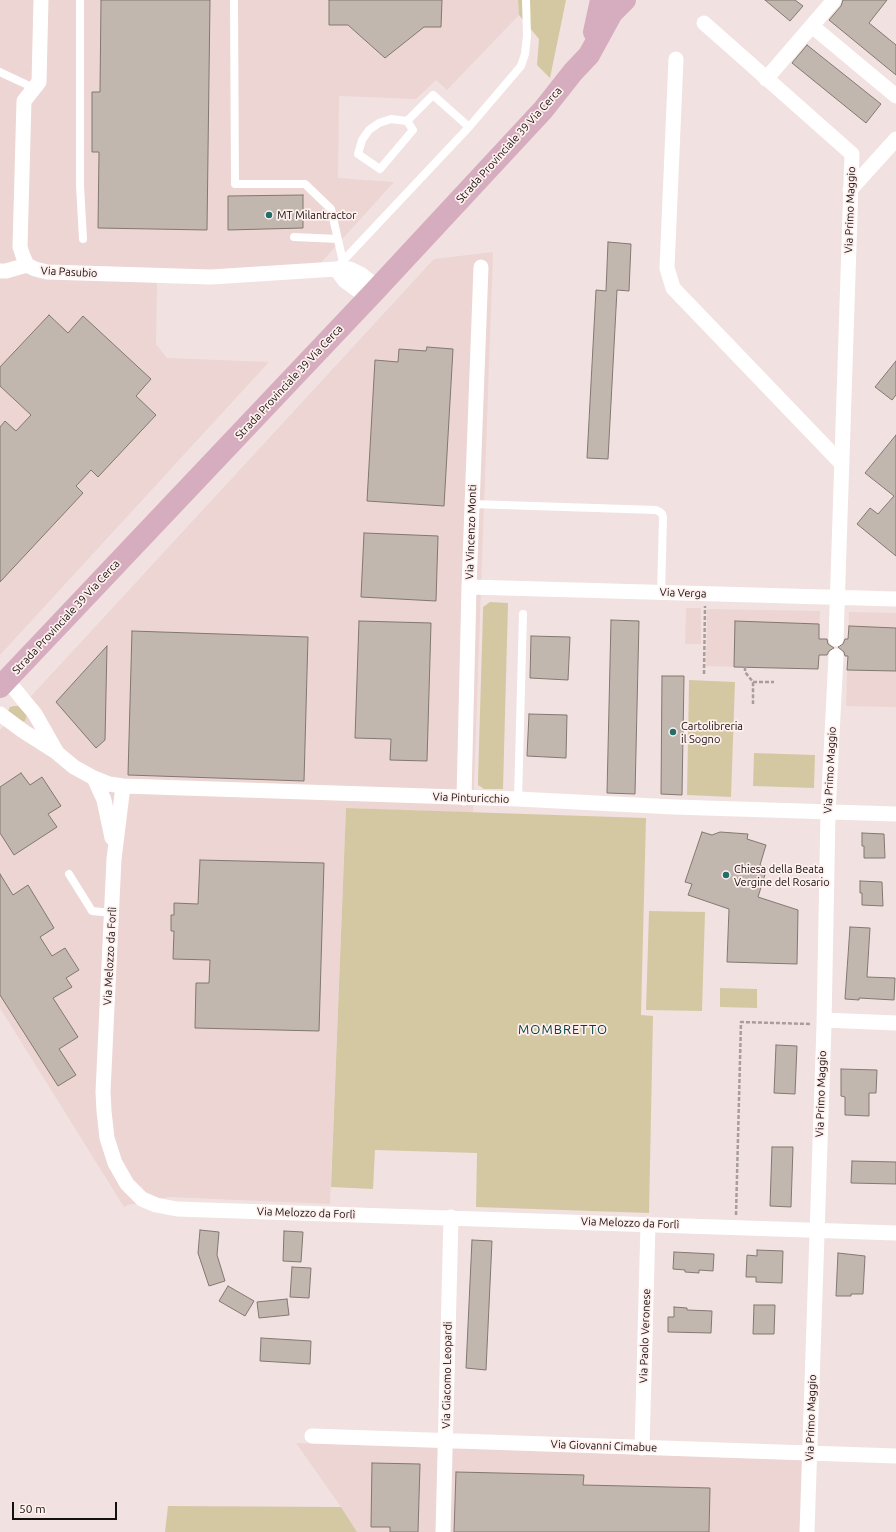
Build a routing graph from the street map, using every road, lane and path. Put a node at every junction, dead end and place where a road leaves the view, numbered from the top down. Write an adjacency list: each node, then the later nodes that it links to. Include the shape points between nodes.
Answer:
1 (41, 0): 14 (street, Via Pasubio, via 39,82)
2 (80, 0): 21 (lane, via 80,185)
3 (234, 0): 22 (lane, via 235,184 305,184 331,210)
4 (526, 0): 17 (lane, via 527,36 521,66)
5 (601, 0): 12 (main road, Strada Provinciale 39 Via Cerca, via 591,40)
6 (625, 0): 12 (main road, Strada Provinciale 39 Via Cerca, via 612,12 589,55)
7 (834, 0): 9 (street)
8 (704, 23): 13 (street, Via Primo Maggio)
9 (812, 26): 13 (street); 15 (street)
10 (676, 59): 28 (street, via 667,268 673,288)
11 (0, 72): 14 (lane)
12 (573, 72): 27 (main road, Strada Provinciale 39 Via Cerca, via 543,110)
13 (766, 79): 19 (street, Via Primo Maggio, via 852,154)
14 (34, 88): 23 (street, Via Pasubio, via 24,101 20,247)
15 (896, 96)
16 (407, 121): 16 (lane, via 413,130 380,169 358,154 362,140 374,126 391,120); 17 (lane, via 433,95)
17 (469, 127): 24 (lane)
18 (896, 139): 19 (street)
19 (850, 190): 28 (street, Via Primo Maggio)
20 (294, 237): 22 (lane)
21 (83, 239)
22 (338, 239): 24 (lane)
23 (27, 265): 24 (street, Via Pasubio, via 47,272 211,277); 26 (street)
24 (339, 266): 27 (street, via 345,281 360,292)
25 (481, 268): 29 (street, Via Vincenzo Monti)
26 (0, 271)
27 (373, 293): 42 (main road, Strada Provinciale 39 Via Cerca)
28 (842, 464): 33 (street, Via Primo Maggio)
29 (472, 504): 30 (street, Via Vincenzo Monti); 31 (lane, via 660,512 663,517)
30 (469, 587): 31 (street, Via Verga); 48 (street, Via Vincenzo Monti)
31 (661, 593): 32 (street, Via Verga)
32 (705, 594): 33 (street, Via Verga); 39 (path)
33 (837, 597): 34 (street, Via Verga); 36 (street, Via Primo Maggio)
34 (896, 599)
35 (523, 614): 49 (lane)
36 (836, 639)
37 (836, 656): 50 (street, Via Primo Maggio)
38 (745, 667): 40 (path, via 745,672)
39 (704, 674)
40 (753, 682): 41 (path); 43 (path)
41 (774, 682)
42 (3, 684): 45 (street, via 35,714)
43 (753, 704)
44 (0, 714): 45 (street)
45 (56, 752): 46 (street, Via Pinturicchio, via 74,767)
46 (94, 778): 47 (street, Via Pinturicchio); 52 (street, via 104,800 110,823)
47 (123, 786): 48 (street, Via Pinturicchio); 52 (street, Via Melozzo da Forlì)
48 (464, 798): 49 (street, Via Pinturicchio)
49 (518, 799): 50 (street, Via Pinturicchio)
50 (828, 813): 51 (street, Via Pinturicchio); 55 (street, Via Primo Maggio)
51 (896, 814)
52 (114, 859): 54 (street, Via Melozzo da Forlì)
53 (69, 874): 54 (lane, via 92,911)
54 (112, 913): 57 (street, Via Melozzo da Forlì, via 104,1111 107,1138 115,1163 127,1184 142,1199 177,1209)
55 (824, 1023): 56 (street); 59 (path, via 741,1022); 60 (street, Via Primo Maggio)
56 (896, 1023)
57 (451, 1217): 58 (street, Via Melozzo da Forlì); 63 (street, Via Giacomo Leopardi)
58 (648, 1224): 59 (street, Via Melozzo da Forlì); 64 (street, Via Paolo Veronese)
59 (735, 1227): 60 (street, Via Melozzo da Forlì)
60 (817, 1231): 61 (street, Via Melozzo da Forlì); 65 (street, Via Primo Maggio)
61 (896, 1233)
62 (312, 1436): 63 (street, Via Giovanni Cimabue)
63 (445, 1441): 64 (street, Via Giovanni Cimabue); 67 (street, Via Giacomo Leopardi)
64 (642, 1448): 65 (street, Via Giovanni Cimabue)
65 (810, 1454): 66 (street, Via Giovanni Cimabue); 68 (street, Via Primo Maggio)
66 (896, 1456)
67 (443, 1532)
68 (807, 1532)

